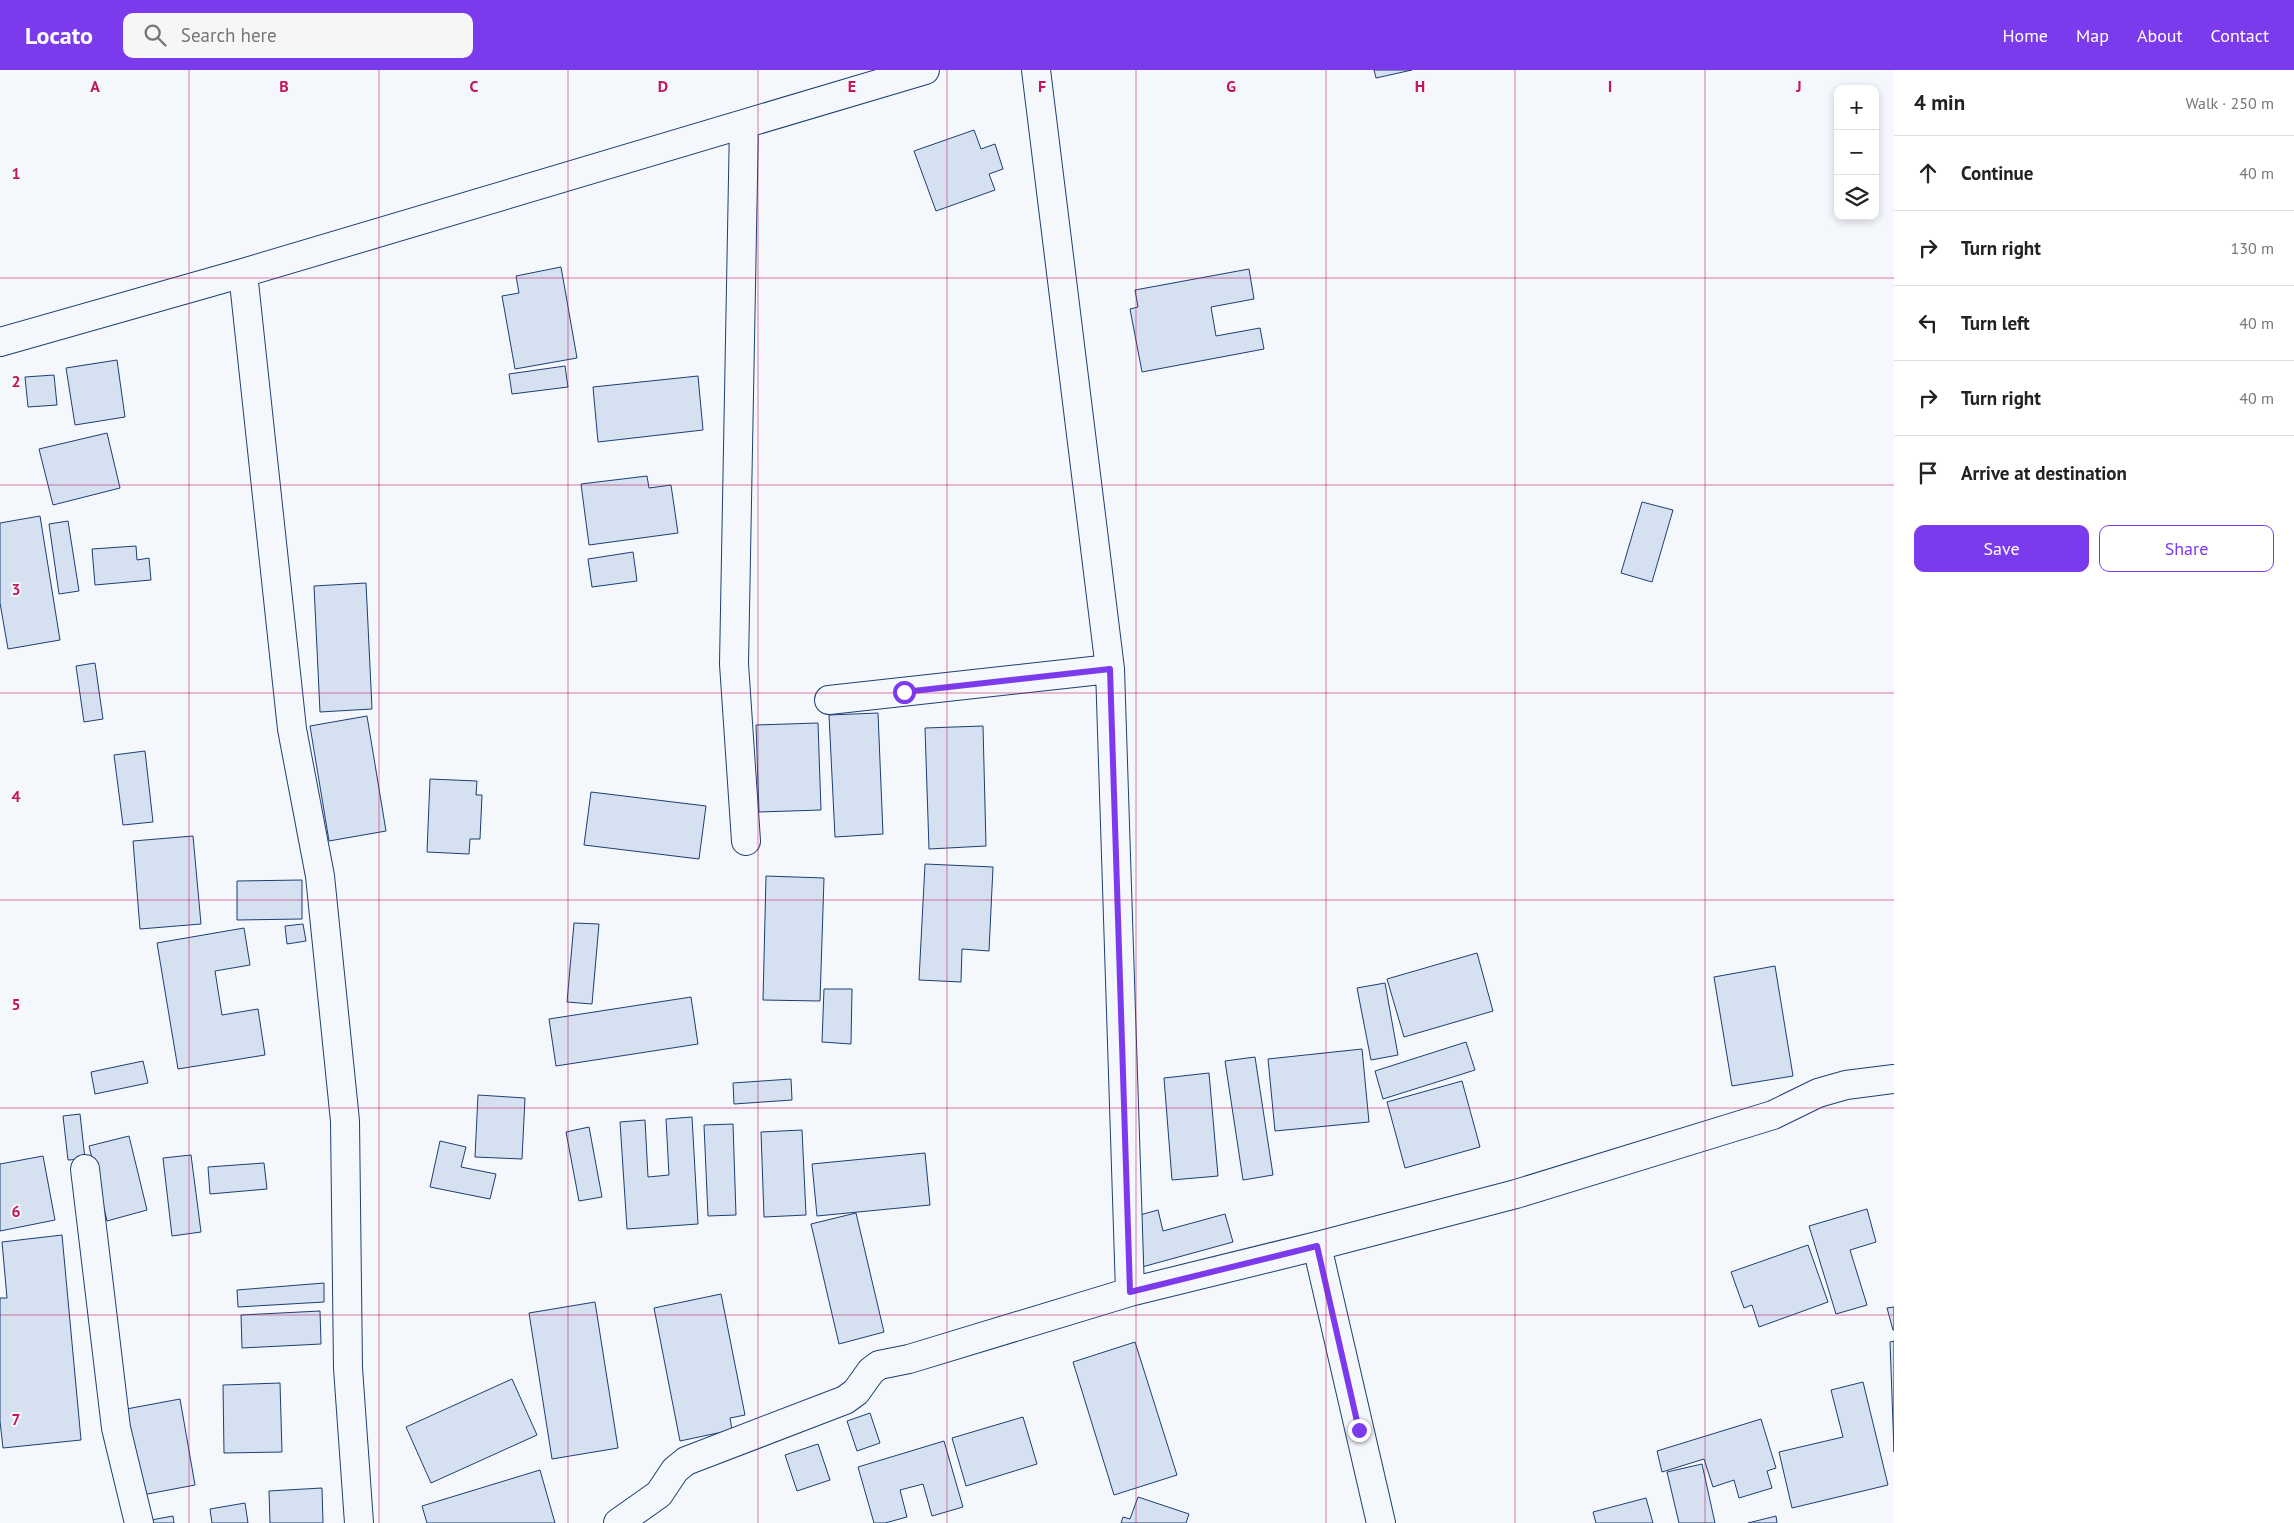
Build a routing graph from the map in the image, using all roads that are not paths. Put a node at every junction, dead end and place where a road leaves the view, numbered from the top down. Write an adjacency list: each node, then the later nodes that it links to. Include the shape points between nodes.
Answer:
1 (925, 70): 3 (street)
2 (1036, 70): 6 (street)
3 (744, 124): 4 (street); 8 (street, via 734,664)
4 (243, 274): 5 (street); 14 (street, via 292,729 320,876 345,1121 348,1368)
5 (0, 342)
6 (1110, 669): 7 (street); 12 (street)
7 (829, 700)
8 (746, 841)
9 (1894, 1079): 11 (street, via 1846,1085 1773,1115 1525,1191)
10 (85, 1169): 13 (street, via 116,1428)
11 (1317, 1246): 12 (street); 16 (street)
12 (1130, 1292): 15 (street, via 909,1359 879,1365 845,1400 686,1461 675,1470 659,1494)
13 (139, 1523)
14 (359, 1523)
15 (618, 1523)
16 (1381, 1523)

